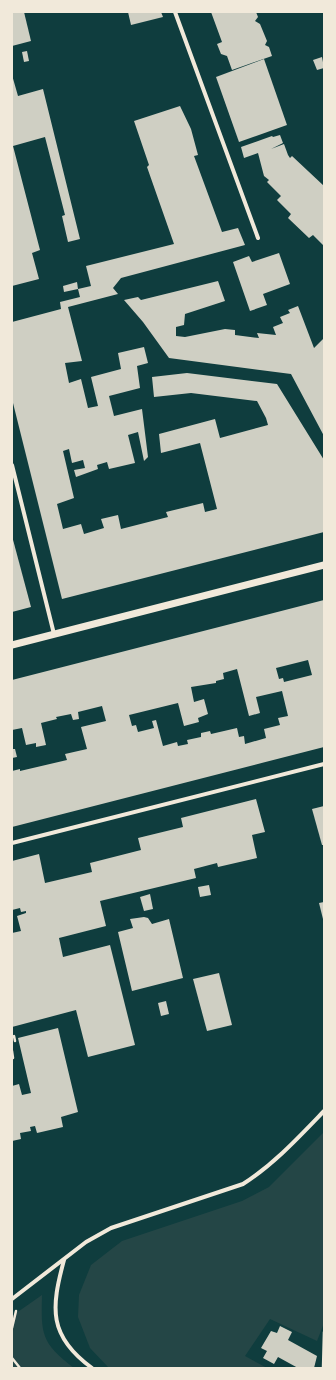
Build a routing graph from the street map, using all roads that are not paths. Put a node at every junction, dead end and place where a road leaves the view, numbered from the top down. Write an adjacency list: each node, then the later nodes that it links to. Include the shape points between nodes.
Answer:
1 (175, 12): 2 (street)
2 (258, 238)
3 (12, 464): 5 (street)
4 (324, 565): 5 (street)
5 (54, 634): 6 (street)
6 (12, 644)
7 (324, 764): 8 (street)
8 (12, 843)
9 (324, 1112): 10 (street, via 285,1152 261,1173 243,1184 111,1228 86,1242)
10 (64, 1259): 11 (street); 12 (street, via 55,1291 56,1321 63,1341)
11 (12, 1299)
12 (92, 1368)

